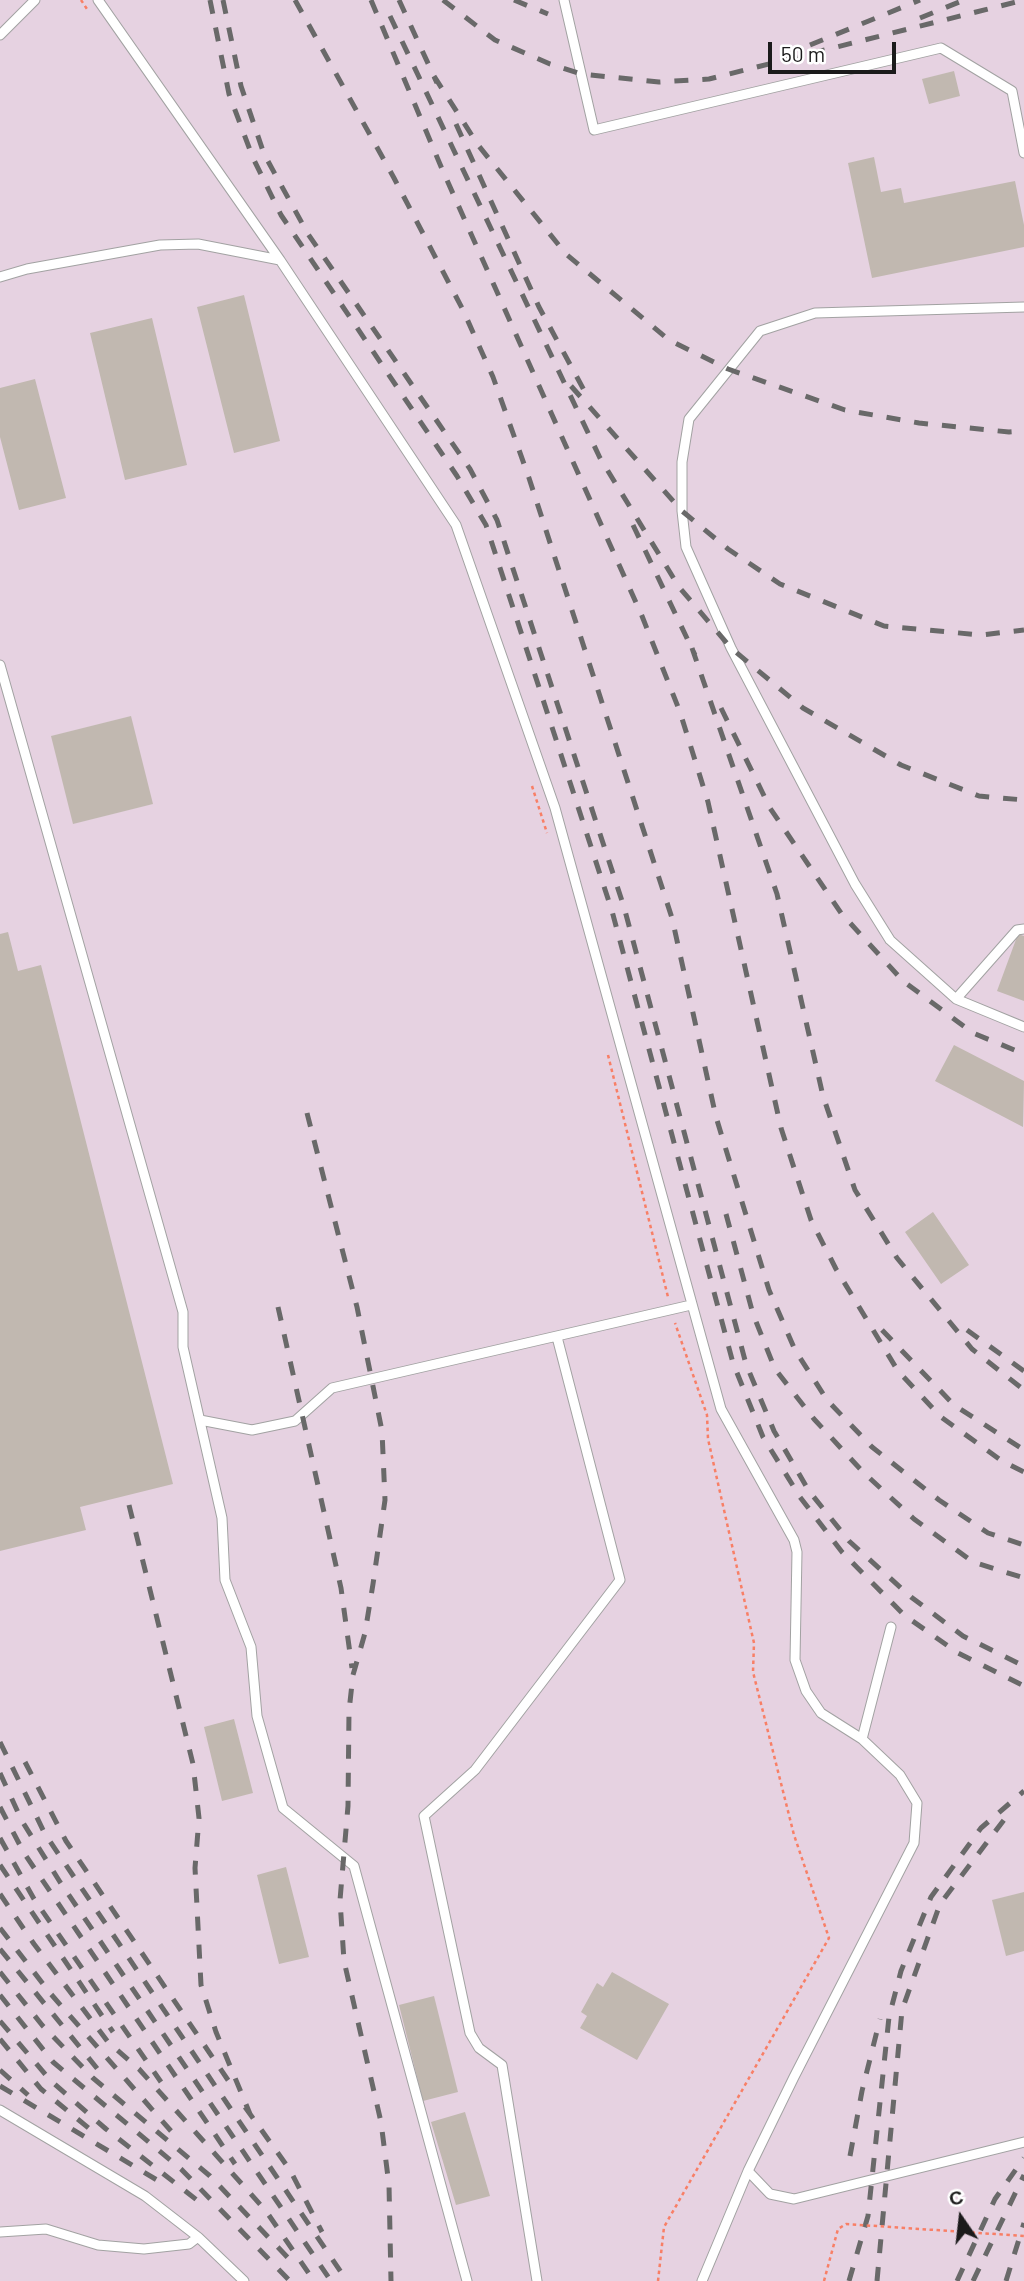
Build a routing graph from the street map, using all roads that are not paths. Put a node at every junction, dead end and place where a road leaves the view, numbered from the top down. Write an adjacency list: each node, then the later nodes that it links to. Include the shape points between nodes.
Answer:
1 (35, 0): 4 (lane)
2 (98, 0): 6 (lane)
3 (564, 0): 5 (lane, via 594,130 941,48 1012,91)
4 (0, 35)
5 (1024, 153)
6 (280, 260): 7 (lane, via 198,244 160,245); 13 (lane, via 456,525 555,808)
7 (0, 277)
8 (1024, 307): 11 (lane, via 815,313 760,331 689,419 682,463 686,547 731,648 855,884 890,940)
9 (0, 665): 15 (lane, via 183,1312 183,1347)
10 (1024, 929): 11 (lane, via 1017,930)
11 (957, 999): 12 (lane)
12 (1024, 1027)
13 (691, 1305): 14 (lane); 17 (lane, via 721,1409 794,1540 795,1660 806,1691 821,1713)
14 (557, 1337): 15 (lane, via 332,1388 295,1421 252,1430); 25 (lane, via 620,1580 475,1770 424,1816 470,2034 479,2048 502,2065)
15 (200, 1420): 24 (lane, via 222,1518 225,1580 251,1647 257,1716 283,1808 354,1866)
16 (891, 1627): 17 (lane)
17 (862, 1739): 20 (lane, via 900,1775 917,1803 914,1843)
18 (0, 2110): 22 (lane, via 145,2196)
19 (1024, 2142): 20 (lane, via 794,2199 770,2194)
20 (748, 2171): 26 (lane)
21 (0, 2232): 22 (lane, via 46,2229 97,2245 144,2249 189,2244)
22 (198, 2237): 23 (lane)
23 (244, 2281)
24 (467, 2281)
25 (537, 2281)
26 (702, 2281)

